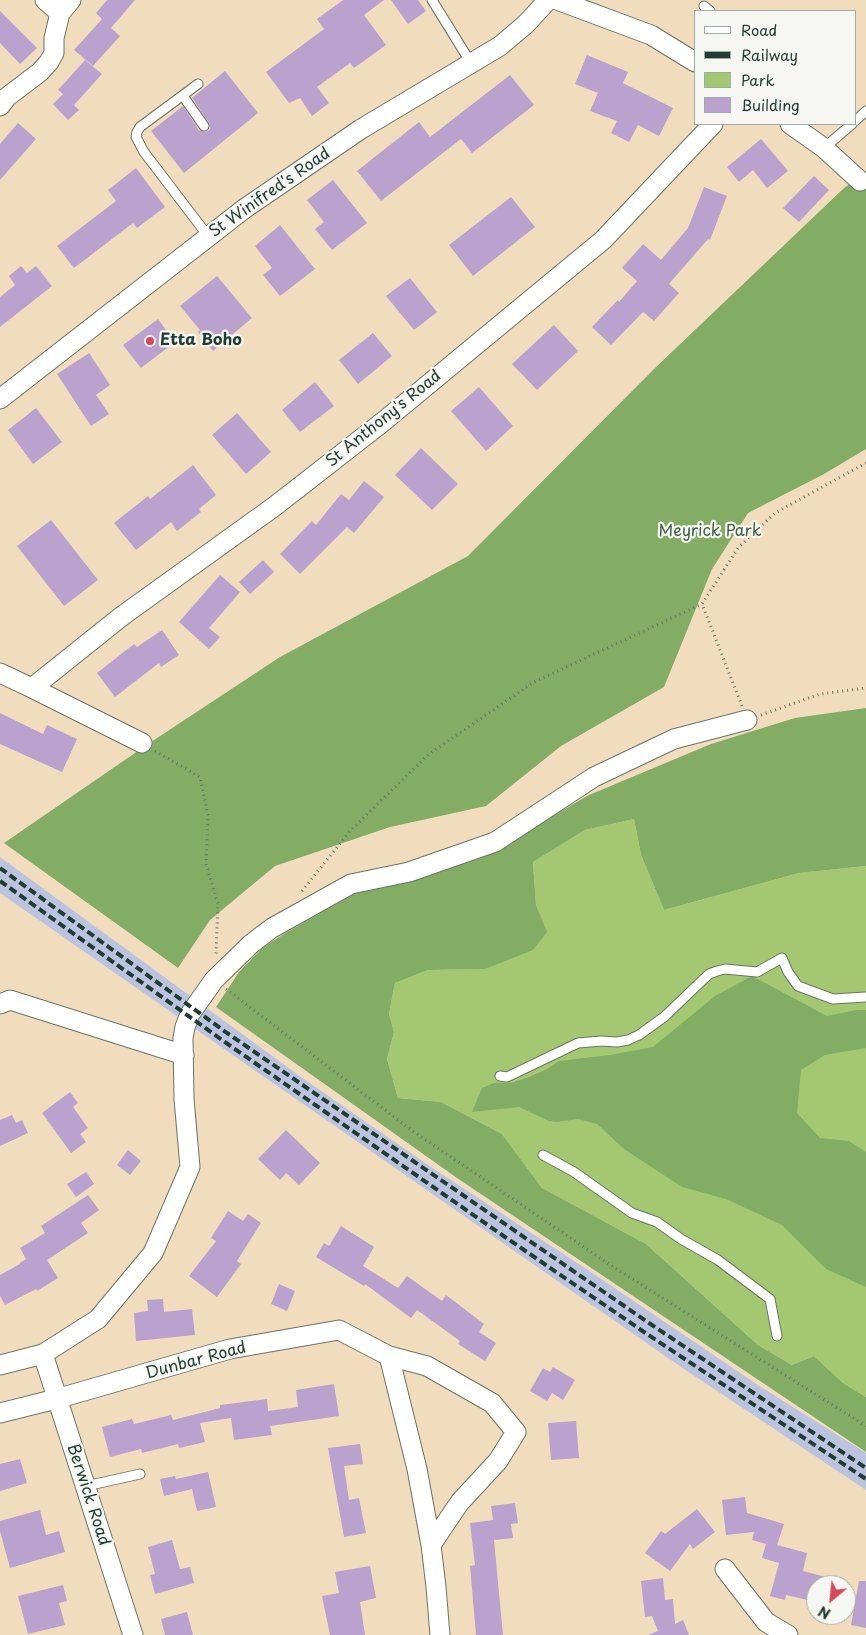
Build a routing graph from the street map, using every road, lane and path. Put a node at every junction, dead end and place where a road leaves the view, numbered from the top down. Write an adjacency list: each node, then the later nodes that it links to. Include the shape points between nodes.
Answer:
1 (45, 0): 5 (street)
2 (432, 0): 7 (lane)
3 (548, 0): 7 (street, St Winifred's Road, via 500,46)
4 (557, 0): 6 (street, via 651,35)
5 (65, 7): 10 (street, via 49,62 7,96)
6 (694, 61)
7 (471, 63): 19 (street, St Winifred's Road, via 361,129)
8 (198, 84): 9 (lane)
9 (183, 96): 16 (lane); 19 (lane, via 140,127 136,137)
10 (0, 106)
11 (866, 111): 12 (lane)
12 (856, 120)
13 (712, 125): 24 (street, St Anthony's Road, via 603,240 530,301 283,500 122,616)
14 (791, 125): 17 (street)
15 (851, 125): 17 (lane)
16 (204, 126)
17 (824, 148): 18 (street)
18 (860, 181)
19 (208, 236): 20 (street, St Winifred's Road)
20 (0, 399)
21 (866, 463): 22 (path, via 775,513 738,548)
22 (702, 604): 26 (path); 28 (path, via 534,682 429,754 350,831)
23 (0, 673): 24 (street)
24 (32, 688): 27 (street)
25 (866, 688): 26 (path, via 820,694)
26 (748, 720): 29 (street, via 674,739 594,777 495,842 409,872 352,884 272,928)
27 (142, 743): 29 (path, via 200,777 208,816 206,864 218,904)
28 (296, 898)
29 (214, 980): 32 (street, via 190,1014 183,1038); 41 (path, via 414,1132 615,1268)
30 (866, 997): 33 (lane, via 833,999 798,986 782,958 757,972 725,969 709,974 664,1017 628,1040 578,1043 507,1078)
31 (0, 1004): 32 (street, via 10,1000)
32 (184, 1055): 36 (street, via 190,1167 153,1253 98,1319)
33 (500, 1076)
34 (543, 1155): 35 (lane, via 574,1172 632,1213 657,1222 718,1260 763,1293 770,1299)
35 (777, 1336)
36 (43, 1354): 38 (street); 39 (street, Berwick Road)
37 (389, 1356): 39 (street, Dunbar Road, via 339,1330 230,1350); 44 (street, via 417,1469); 44 (street, Dunbar Road, via 427,1366 492,1403 516,1432 498,1461 460,1502)
38 (0, 1365)
39 (56, 1399): 40 (street, Dunbar Road); 43 (street, Berwick Road)
40 (0, 1413)
41 (866, 1426)
42 (140, 1474): 43 (lane)
43 (86, 1486): 46 (street, Berwick Road)
44 (431, 1545): 47 (street)
45 (725, 1570): 48 (street, via 766,1622)
46 (133, 1635)
47 (440, 1635)
48 (788, 1635)

